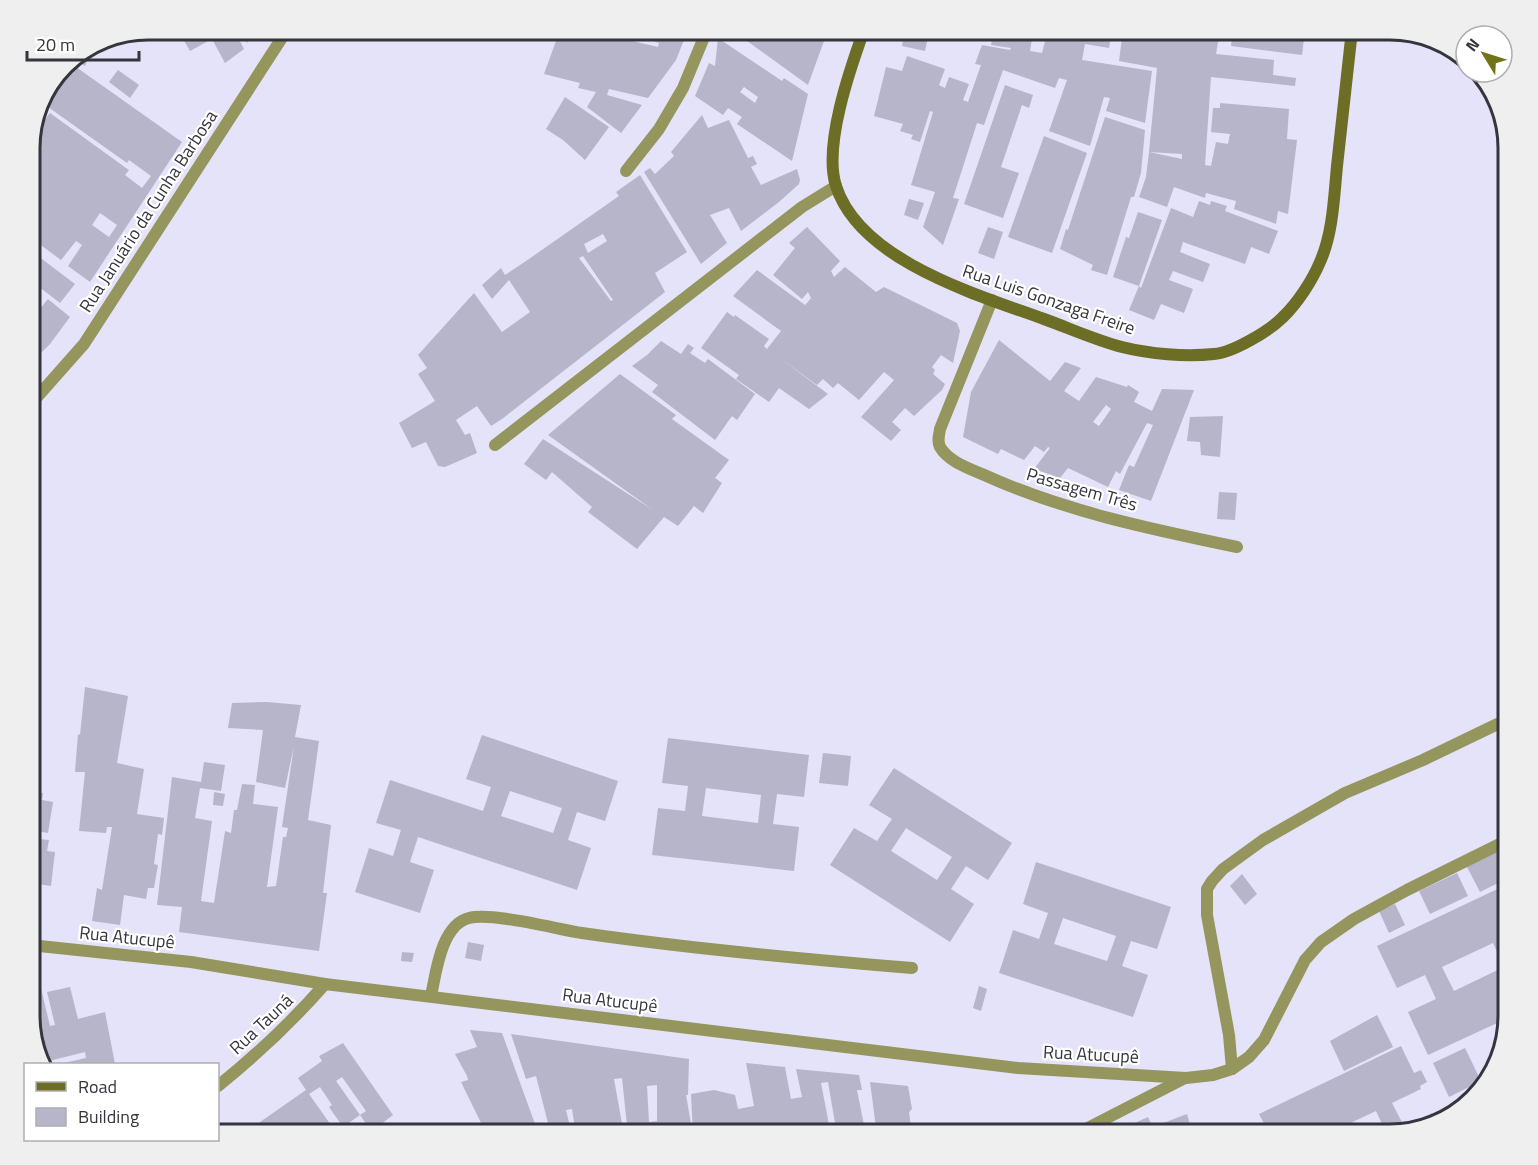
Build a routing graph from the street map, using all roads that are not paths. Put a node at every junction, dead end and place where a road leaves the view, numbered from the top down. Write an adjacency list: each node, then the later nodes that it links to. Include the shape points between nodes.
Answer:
1 (281, 40): 8 (street, Rua Januário da Cunha Barbosa, via 84,344)
2 (704, 40): 5 (street, via 683,88 659,129)
3 (860, 40): 6 (street, Rua Luis Gonzaga Freire, via 840,107 833,153)
4 (1351, 40): 7 (street, Rua Luis Gonzaga Freire, via 1329,232 1320,261 1282,318 1257,338 1217,354 1167,354 1122,347)
5 (626, 171)
6 (836, 186): 7 (street, Rua Luis Gonzaga Freire, via 848,210 882,246 937,278); 9 (street, via 802,207)
7 (992, 300): 10 (street, Passagem Três, via 940,429 938,440 950,458 1049,502)
8 (41, 393)
9 (495, 445)
10 (1237, 547)
11 (1498, 724): 17 (street, via 1345,793 1263,840 1212,881 1207,889 1207,915)
12 (1498, 845): 17 (street, via 1380,904 1321,942 1305,960 1264,1040)
13 (41, 946): 15 (street, Rua Atucupê, via 190,962)
14 (912, 968): 16 (street, via 702,949 499,919 468,918 448,936)
15 (325, 984): 16 (street, Rua Atucupê); 19 (street, Rua Tauná, via 267,1046)
16 (431, 996): 18 (street, Rua Atucupê, via 1018,1068)
17 (1232, 1070): 18 (street)
18 (1186, 1078): 20 (street)
19 (219, 1085)
20 (1096, 1124)

